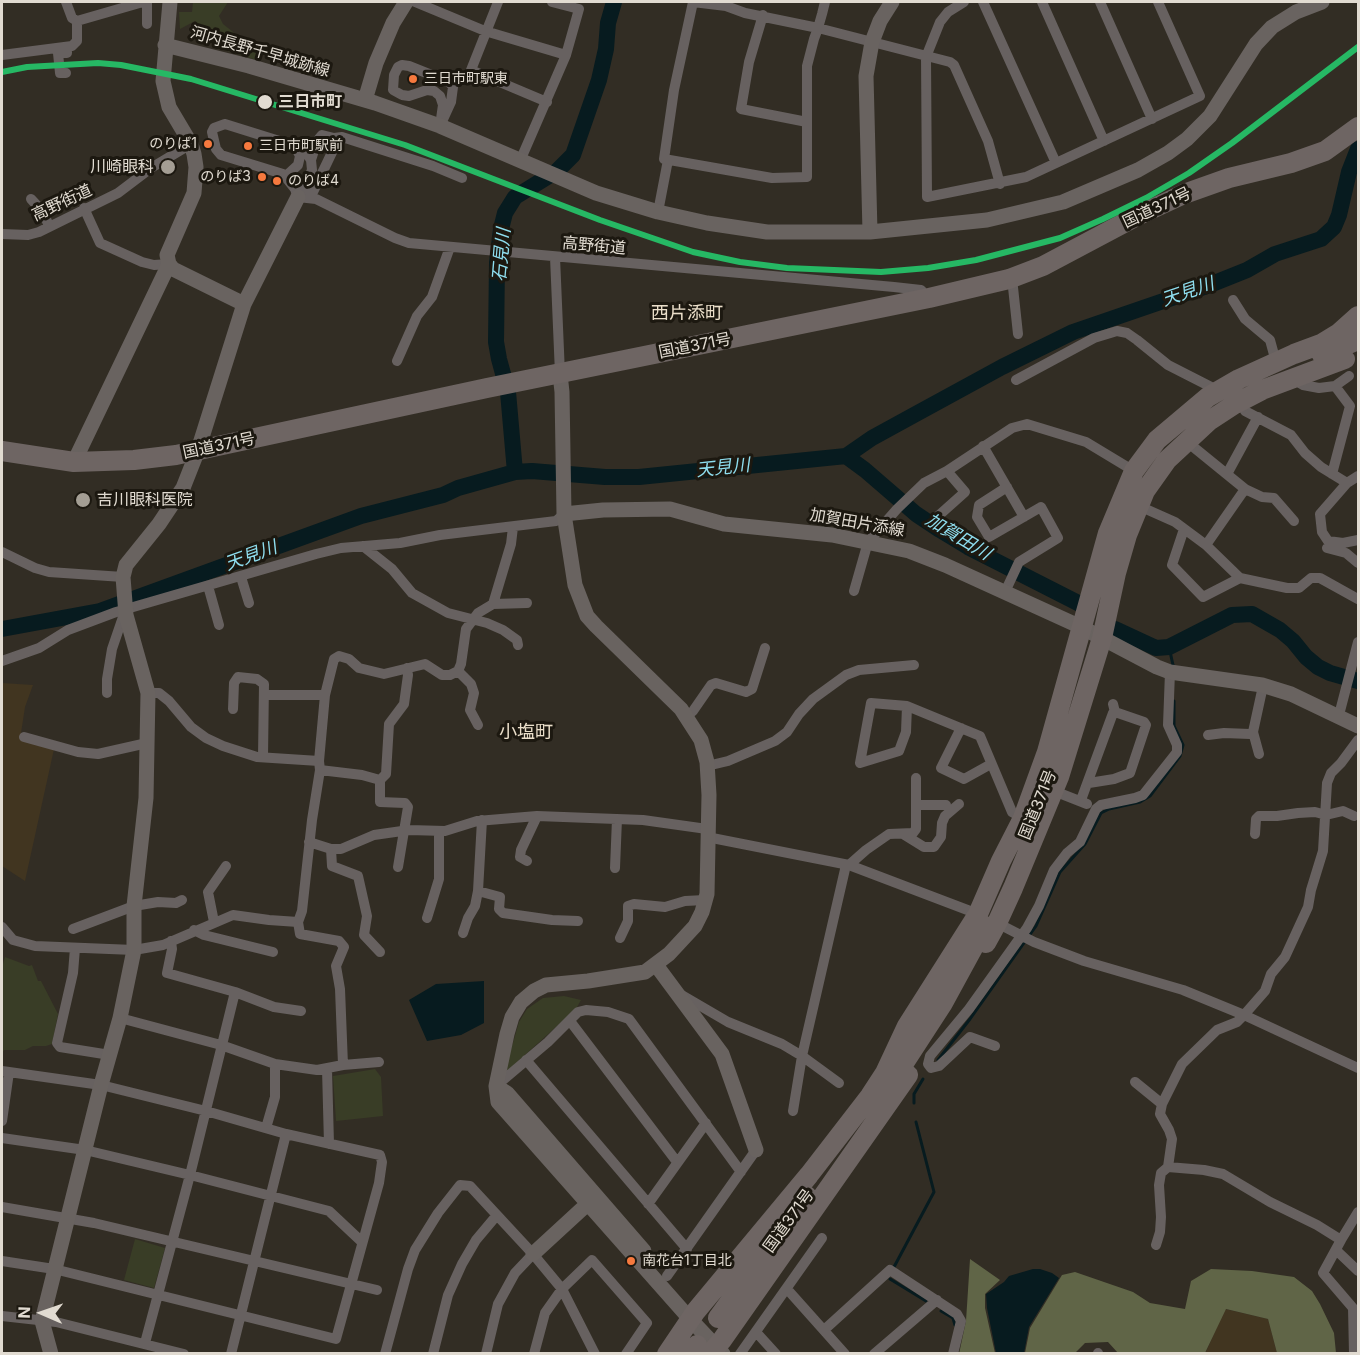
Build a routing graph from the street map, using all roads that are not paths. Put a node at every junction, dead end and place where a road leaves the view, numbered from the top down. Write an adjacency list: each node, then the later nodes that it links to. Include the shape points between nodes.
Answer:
1 (66, 2): 17 (street)
2 (145, 2): 17 (street); 18 (street)
3 (170, 2): 23 (street)
4 (406, 2): 28 (street, via 388,33)
5 (415, 2): 20 (street)
6 (498, 2): 20 (street)
7 (552, 2): 25 (street, via 579,9)
8 (825, 2): 19 (street)
9 (892, 2): 21 (street)
10 (964, 2): 26 (street, via 940,21)
11 (983, 2): 41 (street)
12 (1042, 2): 35 (street)
13 (1100, 2): 30 (street)
14 (1158, 2): 30 (street, via 1200,96)
15 (1322, 2): 50 (street, 河内長野千早城跡線, via 1272,27 1256,44 1210,116 1168,153 1138,171 1063,202 987,220)
16 (763, 15): 19 (street); 31 (street, via 741,109); 39 (street, via 693,2 674,90 664,159)
17 (77, 21): 22 (street, via 77,41)
18 (147, 24)
19 (818, 28): 21 (street); 31 (street, via 807,66)
20 (485, 31): 25 (street); 29 (street, via 471,70)
21 (872, 42): 26 (street); 50 (street, via 866,76)
22 (68, 48): 24 (street); 27 (street, via 67,53 58,53 60,74)
23 (164, 51): 28 (street, 河内長野千早城跡線); 36 (street, via 163,81 169,107)
24 (2, 55)
25 (566, 55): 29 (street)
26 (926, 57): 44 (street, via 954,65 988,141); 44 (street, via 927,197)
27 (66, 73)
28 (365, 100): 32 (street, 河内長野千早城跡線)
29 (547, 102): 40 (street)
30 (1152, 118): 35 (street)
31 (807, 122): 39 (street, via 807,177 772,178)
32 (440, 126): 32 (street, via 443,105 434,91 409,96 393,90 398,67 409,66 453,87); 40 (street, 河内長野千早城跡線)
33 (1359, 127): 55 (highway, 国道371号, via 1325,151 1184,194)
34 (334, 138): 38 (street, via 322,135); 43 (street, via 342,137); 45 (street, via 336,144 314,192)
35 (1104, 141): 41 (street)
36 (191, 144): 47 (street, 高野街道, via 118,193); 54 (street, via 196,167 194,193 167,255)
37 (296, 148): 38 (street, via 306,152); 42 (street, via 300,156 298,165); 42 (street, via 225,124 212,132 221,155)
38 (311, 160): 45 (street, via 309,180)
39 (668, 160): 48 (street)
40 (520, 161): 48 (street, 河内長野千早城跡線, via 596,193)
41 (1056, 163): 44 (street)
42 (285, 177): 45 (street)
43 (462, 178)
44 (1000, 184)
45 (298, 198): 52 (street, 高野街道, via 316,199 409,243); 58 (street)
46 (31, 199): 49 (street)
47 (84, 208): 49 (street, 高野街道); 54 (street, via 100,243 142,262)
48 (658, 212): 50 (street, 河内長野千早城跡線, via 766,232)
49 (49, 226): 51 (street, 高野街道, via 34,234)
50 (870, 232)
51 (2, 234)
52 (450, 247): 53 (street, 高野街道); 63 (street, via 432,297 417,316)
53 (555, 257): 56 (street, 高野街道, via 894,287 921,290); 65 (street)
54 (169, 264): 58 (street); 77 (street)
55 (1012, 278): 56 (highway, 国道371号); 60 (street)
56 (929, 298): 65 (highway, 国道371号)
57 (1233, 300): 64 (street, via 1245,319 1270,340)
58 (244, 304): 75 (street)
59 (1359, 316): 64 (highway, via 1321,344)
60 (1018, 334)
61 (1359, 340): 166 (highway, 国道371号, via 1225,399 1180,431 1151,464 1125,512 1110,556 1077,691 1055,762)
62 (1359, 348): 67 (highway, via 1348,358)
63 (397, 361)
64 (1276, 362): 70 (highway)
65 (560, 374): 75 (highway, 国道371号); 87 (street)
66 (1349, 376): 69 (street)
67 (1293, 379): 69 (street, via 1319,388); 71 (highway)
68 (1016, 380): 70 (street, via 1094,338 1117,331 1127,333 1168,365)
69 (1335, 386): 81 (street, via 1350,406)
70 (1219, 391): 79 (highway, via 1157,440)
71 (1240, 401): 72 (street, via 1245,411); 73 (highway)
72 (1258, 417): 80 (street); 81 (street, via 1291,435 1305,453)
73 (1186, 441): 80 (street); 86 (highway, via 1156,473)
74 (983, 446): 78 (street); 79 (street, via 1012,428 1027,424 1086,442); 84 (street)
75 (198, 450): 77 (highway, 国道371号); 102 (street, via 183,488 126,565)
76 (2, 451): 77 (highway, 国道371号)
77 (74, 462)
78 (946, 471): 89 (street, via 965,492); 95 (street, via 924,483)
79 (1134, 471): 113 (highway, via 1108,533)
80 (1227, 474): 85 (street)
81 (1332, 474): 83 (street)
82 (1359, 476): 83 (street)
83 (1347, 483): 93 (street, via 1320,514)
84 (1007, 488): 88 (street); 88 (street, via 979,505 977,517 989,537)
85 (1245, 489): 90 (street, via 1274,498); 96 (street)
86 (1139, 506): 92 (street); 114 (highway, via 1116,573)
87 (564, 514): 91 (street, via 556,521); 95 (street, 加賀田片添線, via 670,509 724,524); 130 (street, via 575,585 587,616)
88 (1024, 517): 104 (street, via 1041,507 1058,538 1017,564)
89 (937, 518)
90 (1294, 521)
91 (513, 527): 97 (street); 109 (street)
92 (1184, 529): 96 (street); 101 (street, via 1172,566 1203,597)
93 (1324, 535): 94 (street, via 1335,543); 99 (street, via 1325,546 1346,553)
94 (1359, 540)
95 (868, 542): 104 (street, 加賀田片添線, via 909,551); 105 (street)
96 (1206, 545): 101 (street)
97 (363, 546): 100 (street, via 324,552); 111 (street, via 392,568 411,593 435,608)
98 (2, 552): 102 (street, via 50,572)
99 (1359, 563)
100 (241, 577): 103 (street); 107 (street)
101 (1240, 578): 106 (street, via 1299,588 1311,578 1320,578)
102 (124, 581): 110 (street)
103 (208, 586): 110 (street); 112 (street)
104 (1006, 589): 113 (street, 加賀田片添線)
105 (854, 591)
106 (1359, 599)
107 (249, 603)
108 (527, 603): 109 (street)
109 (493, 604): 111 (street)
110 (125, 609): 118 (street); 124 (street, via 112,649); 125 (street)
111 (471, 620): 116 (street, via 503,630); 121 (street)
112 (219, 624)
113 (1081, 627): 114 (street, 加賀田片添線); 157 (highway, via 1047,752)
114 (1102, 638): 122 (street, 加賀田片添線); 148 (highway)
115 (1359, 642): 131 (street)
116 (518, 645)
117 (765, 648): 130 (street, via 752,690 746,692 716,683)
118 (2, 661)
119 (914, 665): 144 (street, via 859,670 846,675 813,699 775,741)
120 (406, 668): 121 (street, via 425,664 442,675); 127 (street, via 384,674 359,668 339,656 334,659); 146 (street, via 404,704 389,724 386,774)
121 (458, 671): 132 (street, via 471,684 474,693 470,710)
122 (1170, 672): 123 (street, 加賀田片添線); 153 (street, via 1168,725 1177,752 1143,795)
123 (1263, 686): 131 (street, 加賀田片添線); 135 (street)
124 (107, 693)
125 (148, 693): 139 (street); 141 (street, via 159,693 206,738)
126 (264, 695): 127 (street); 129 (street, via 264,684 257,679 238,677 234,682); 141 (street)
127 (325, 695): 143 (street)
128 (907, 706): 128 (street, via 871,703 860,763 899,751 906,732); 134 (street)
129 (233, 709)
130 (687, 716): 144 (street, via 701,740)
131 (1339, 716): 133 (street, 加賀田片添線)
132 (478, 725)
133 (1359, 726)
134 (961, 728): 142 (street, via 980,736); 142 (street, via 940,768 964,779)
135 (1253, 732): 136 (street); 140 (street)
136 (1208, 735)
137 (24, 737): 139 (street, via 98,754)
138 (1359, 740): 154 (street, via 1331,773)
139 (147, 743): 176 (street, via 146,798)
140 (1259, 754)
141 (263, 757): 143 (street)
142 (991, 764): 157 (street, via 1012,812)
143 (319, 766): 146 (street); 165 (street)
144 (707, 766): 162 (street)
145 (916, 778): 151 (street)
146 (380, 780): 160 (street, via 380,802 405,803 408,807)
147 (1089, 783): 147 (street, via 1131,773 1144,722 1114,708); 149 (street)
148 (1054, 791): 149 (street); 183 (highway)
149 (1081, 800): 153 (street)
150 (959, 804): 163 (street, via 945,816 941,837 934,847 924,847)
151 (916, 805): 152 (street); 163 (street, via 916,829)
152 (946, 805)
153 (1096, 808): 205 (street, via 1080,842 1054,870 1028,928 930,1056 928,1064 931,1068 939,1066 970,1037)
154 (1326, 814): 156 (street, via 1343,811); 164 (street, via 1259,816); 200 (street, via 1323,851 1308,907 1265,991)
155 (537, 816): 158 (street); 159 (street); 168 (street, via 521,850 520,857)
156 (1354, 816)
157 (1023, 818): 177 (highway)
158 (617, 819): 162 (street, via 672,823); 172 (street)
159 (482, 820): 161 (street); 173 (street)
160 (404, 831): 161 (street); 167 (street, via 374,835 341,849); 171 (street)
161 (439, 832): 178 (street, via 439,879)
162 (707, 833): 169 (street); 175 (street)
163 (903, 834): 169 (street, via 889,834)
164 (1255, 834)
165 (309, 842): 167 (street); 181 (street)
166 (1023, 842): 177 (highway); 198 (highway, 国道371号)
167 (331, 849): 193 (street, via 332,866 358,876 367,916 364,935)
168 (527, 861)
169 (848, 865): 177 (street); 207 (street)
170 (226, 866): 180 (street, via 208,891)
171 (398, 867)
172 (615, 868)
173 (478, 891): 179 (street, via 500,897 499,909 503,913); 186 (street)
174 (182, 900): 176 (street)
175 (705, 900): 188 (street, via 665,907 628,906 628,921); 194 (street, via 694,926)
176 (134, 906): 184 (street); 191 (street)
177 (980, 909): 187 (highway)
178 (427, 918)
179 (578, 921)
180 (214, 922): 181 (street, via 233,915); 185 (street)
181 (298, 922): 211 (street, via 300,934 339,941 344,947 336,966)
182 (2, 927): 190 (street, via 13,940 35,946)
183 (1004, 927): 195 (highway); 200 (street, via 1084,961 1183,990)
184 (73, 929)
185 (194, 930): 189 (street); 192 (street)
186 (463, 933)
187 (966, 935): 216 (highway, via 905,1047); 265 (highway, via 907,1026 870,1096)
188 (620, 938)
189 (171, 941): 191 (street); 196 (street, via 166,973)
190 (75, 948): 191 (street); 206 (street, via 57,1043 60,1047)
191 (134, 950): 201 (street)
192 (273, 952)
193 (380, 952)
194 (656, 965): 197 (street); 220 (street, via 636,974 546,985 534,991 512,1017)
195 (970, 969): 198 (highway); 212 (highway)
196 (235, 992): 199 (street, via 274,1007); 204 (street)
197 (677, 992): 207 (street, via 728,1022); 231 (street, via 722,1054)
198 (943, 1003): 203 (highway, 国道371号)
199 (301, 1011)
200 (1244, 1015): 213 (street); 221 (street, via 1216,1030 1182,1064)
201 (120, 1018): 204 (street); 206 (street)
202 (570, 1021): 208 (street); 225 (street, via 586,1010 630,1019); 232 (street)
203 (924, 1034): 212 (highway); 216 (highway, 国道371号)
204 (221, 1044): 210 (street); 222 (street)
205 (994, 1046)
206 (110, 1055): 219 (street)
207 (802, 1056): 218 (street); 223 (street)
208 (526, 1060): 220 (street); 238 (street)
209 (379, 1062): 211 (street)
210 (275, 1064): 214 (street); 226 (street, via 275,1096)
211 (343, 1065): 214 (street)
212 (912, 1068): 273 (highway)
213 (1359, 1068)
214 (327, 1069): 229 (street)
215 (5, 1072): 219 (street); 224 (street)
216 (894, 1079): 267 (highway, 国道371号)
217 (1135, 1082): 221 (street)
218 (838, 1083)
219 (101, 1085): 222 (street); 230 (street)
220 (496, 1086): 237 (street, via 498,1102)
221 (1162, 1104): 233 (street, via 1160,1114 1172,1139)
222 (206, 1110): 226 (street); 235 (street)
223 (793, 1111)
224 (2, 1121)
225 (706, 1123): 232 (street); 234 (street)
226 (266, 1128): 227 (street)
227 (286, 1134): 229 (street); 236 (street)
228 (2, 1138): 230 (street)
229 (328, 1144): 247 (street, via 380,1155 379,1184)
230 (85, 1150): 235 (street); 243 (street)
231 (756, 1150): 234 (street)
232 (677, 1162): 238 (street)
233 (1168, 1167): 240 (street, via 1223,1174); 248 (street, via 1161,1173 1159,1185 1161,1217)
234 (741, 1172): 250 (street)
235 (190, 1175): 236 (street); 246 (street)
236 (270, 1197): 247 (street, via 329,1211); 253 (street)
237 (592, 1199): 251 (street); 256 (street); 265 (street)
238 (648, 1204): 250 (street)
239 (2, 1207): 243 (street)
240 (1287, 1210): 244 (street); 249 (street, via 1317,1225)
241 (1359, 1212): 249 (street)
242 (497, 1215): 251 (street); 278 (street, via 470,1186 460,1185 420,1240 396,1294); 279 (street, via 462,1264 448,1295)
243 (68, 1217): 246 (street); 254 (street)
244 (1278, 1220)
245 (822, 1239): 259 (street)
246 (172, 1242): 253 (street); 261 (street)
247 (362, 1242): 257 (street)
248 (1156, 1245)
249 (1338, 1245): 255 (street); 263 (street, via 1323,1273)
250 (687, 1249): 256 (street)
251 (533, 1254): 258 (street); 280 (street, via 515,1273 498,1304)
252 (2, 1261): 254 (street)
253 (253, 1261): 257 (street); 264 (street)
254 (54, 1269): 261 (street); 268 (street)
255 (1359, 1270)
256 (667, 1276): 265 (street)
257 (353, 1284): 260 (street); 264 (street, via 336,1339)
258 (562, 1289): 271 (street); 281 (street, via 545,1314); 284 (street, via 592,1260 647,1323)
259 (787, 1289): 269 (street); 270 (street)
260 (377, 1290)
261 (159, 1294): 264 (street); 272 (street)
262 (937, 1300): 269 (street, via 890,1270); 274 (street, via 961,1321); 289 (street)
263 (1356, 1304): 290 (street)
264 (240, 1314): 277 (street)
265 (693, 1315): 273 (street); 285 (highway)
266 (2, 1316): 268 (street)
267 (718, 1318)
268 (42, 1321): 272 (street); 275 (street)
269 (824, 1330): 288 (street)
270 (756, 1332): 286 (street); 287 (street)
271 (588, 1340): 282 (street); 283 (street)
272 (144, 1343): 276 (street)
273 (713, 1349)
274 (952, 1352)
275 (51, 1353)
276 (184, 1353)
277 (231, 1353)
278 (385, 1353)
279 (434, 1353)
280 (486, 1353)
281 (534, 1353)
282 (584, 1353)
283 (595, 1353)
284 (626, 1353)
285 (667, 1353)
286 (740, 1353)
287 (776, 1353)
288 (845, 1353)
289 (874, 1353)
290 (1354, 1353)

